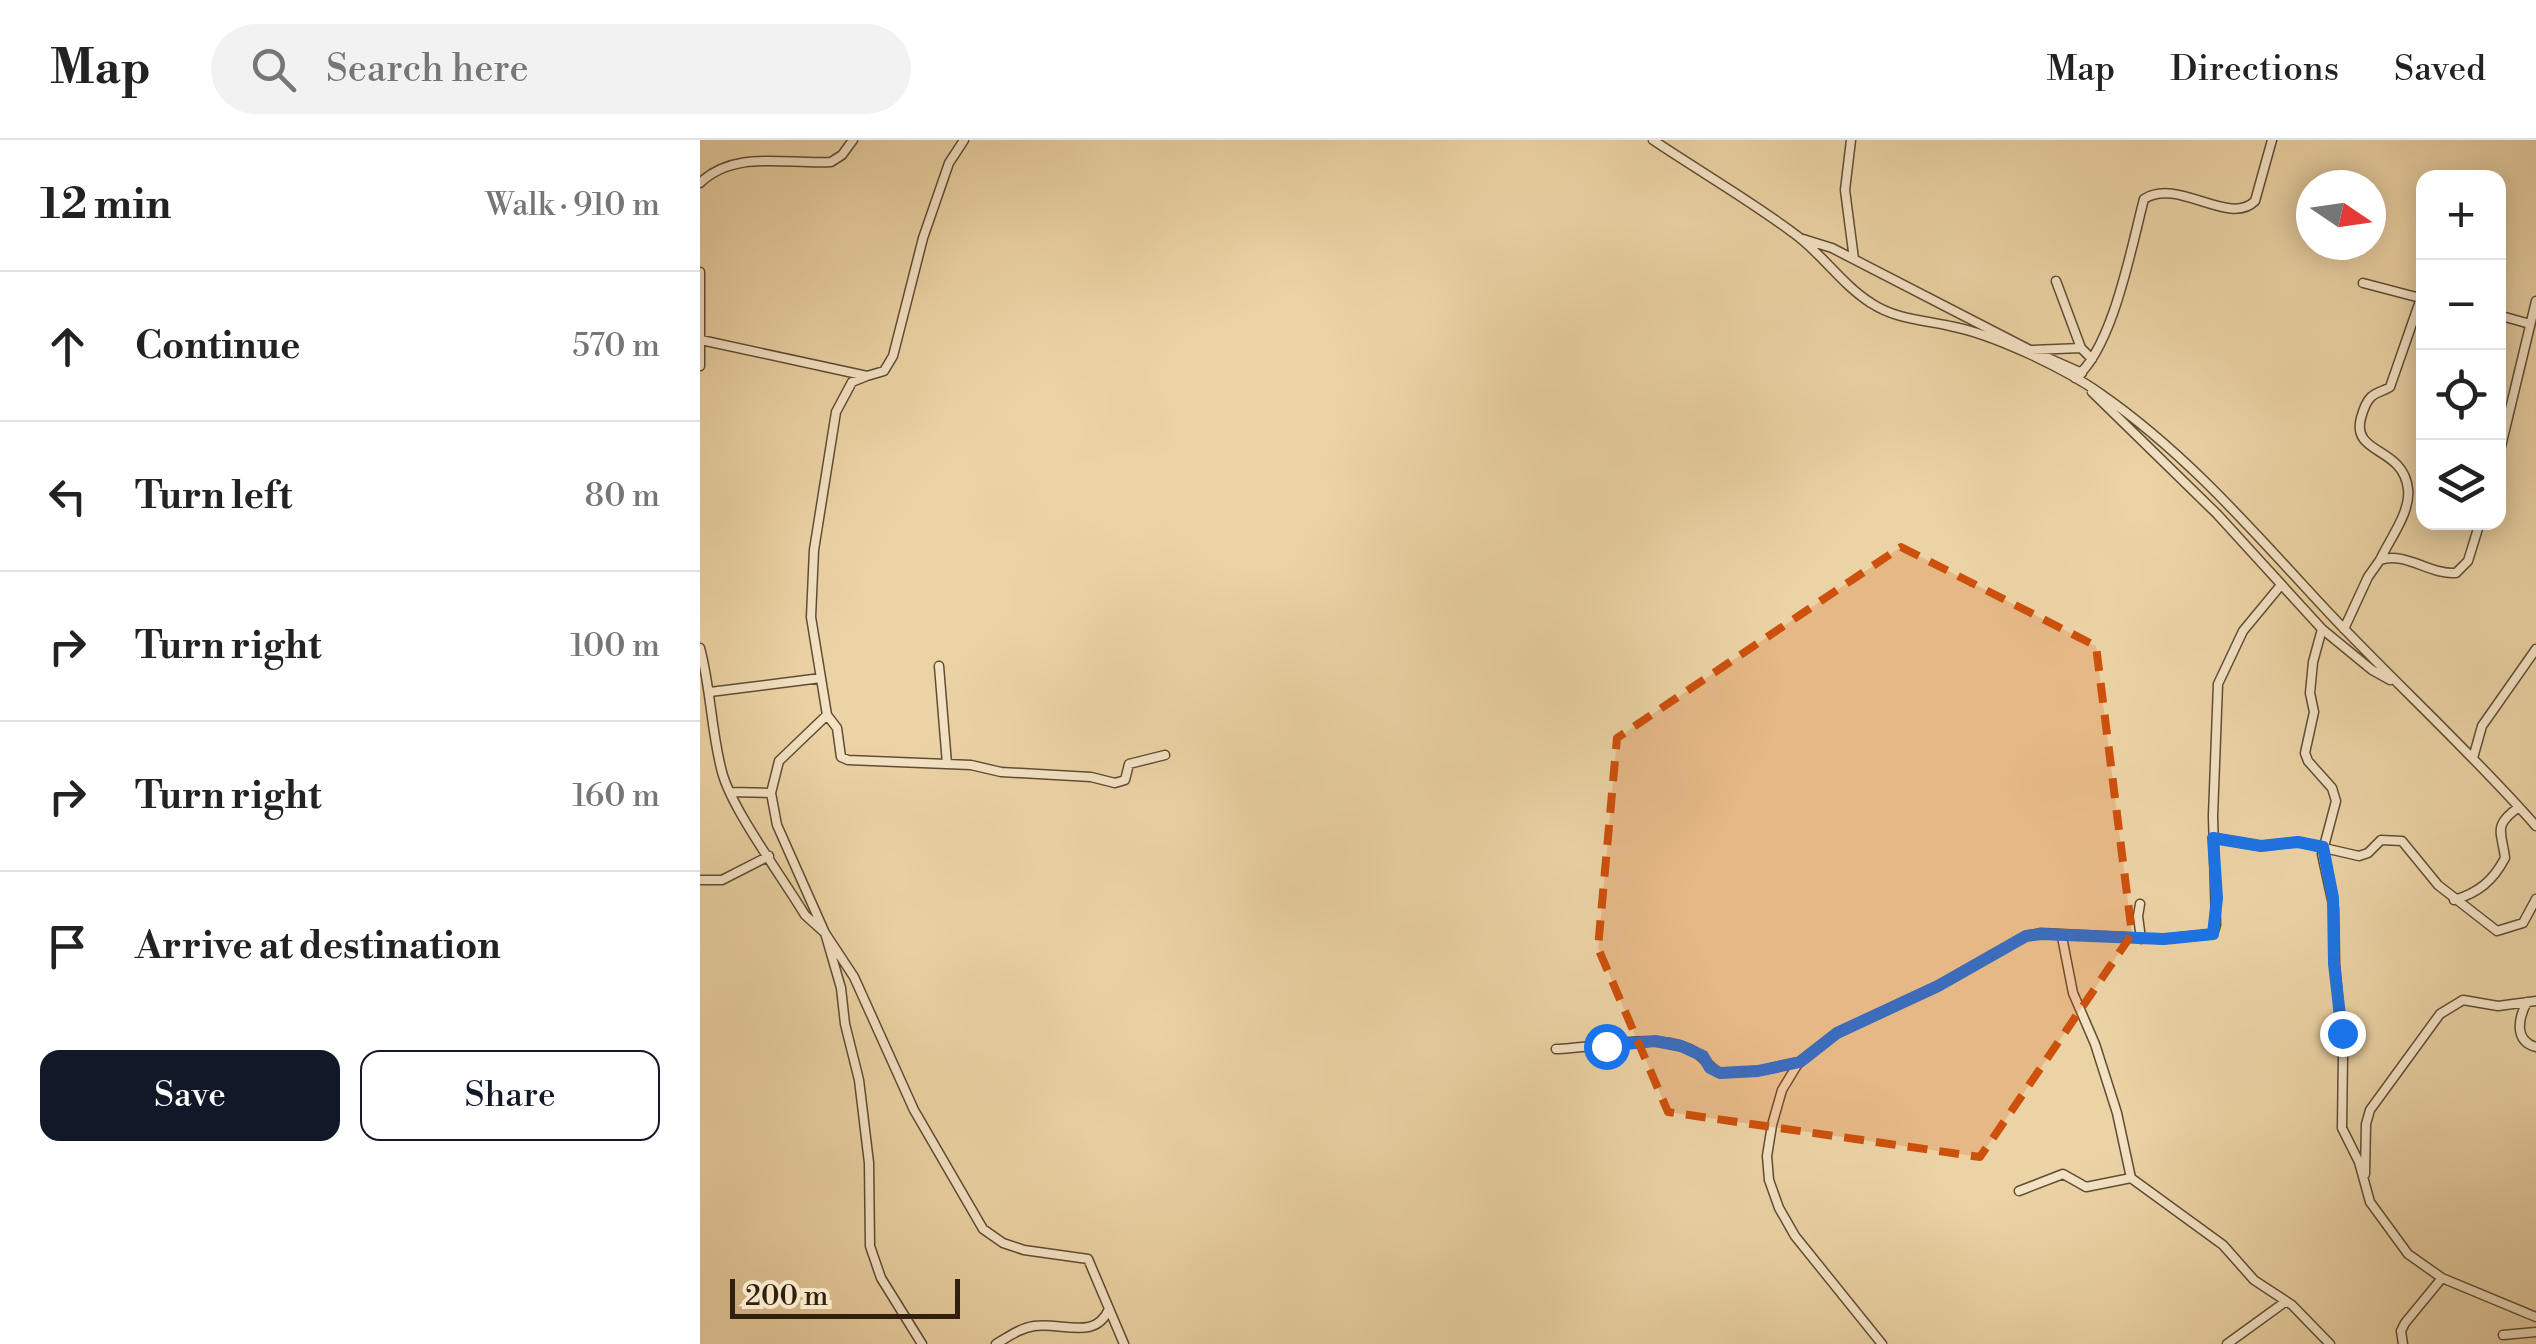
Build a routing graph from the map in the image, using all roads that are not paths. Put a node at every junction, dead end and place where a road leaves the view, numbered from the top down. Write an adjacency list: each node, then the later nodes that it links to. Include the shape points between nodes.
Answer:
1 (853, 140): 6 (street, via 832,162 750,160)
2 (964, 140): 22 (street, via 923,238 891,362)
3 (1653, 140): 7 (street)
4 (1851, 140): 8 (street, via 1844,190)
5 (2272, 140): 20 (street, via 2250,207 2160,192 2144,199 2129,269)
6 (700, 183)
7 (1800, 238): 8 (street); 19 (street, via 1871,304)
8 (1854, 259): 19 (street)
9 (700, 272): 17 (street)
10 (2056, 282): 18 (street)
11 (2363, 283): 12 (street)
12 (2416, 297)
13 (2536, 300): 16 (street)
14 (2416, 315): 27 (street, via 2390,386 2367,401 2359,425 2366,443 2394,459 2408,486 2407,504)
15 (2506, 318): 16 (street)
16 (2530, 324): 25 (street)
17 (701, 340): 21 (street); 22 (street)
18 (2081, 348): 19 (street); 20 (street)
19 (2026, 352): 23 (street)
20 (2092, 359): 23 (street)
21 (700, 366)
22 (867, 376): 34 (street, via 852,382 836,412 819,510 810,599)
23 (2079, 376): 24 (street)
24 (2088, 385): 28 (street); 29 (street, via 2168,444 2230,503)
25 (2503, 440)
26 (2478, 530): 27 (street, via 2468,561 2456,574 2398,558)
27 (2380, 560): 29 (street)
28 (2281, 585): 30 (street); 45 (street, via 2244,632 2218,684)
29 (2344, 629): 35 (street)
30 (2322, 630): 35 (street); 46 (street, via 2305,757 2335,794)
31 (700, 648): 36 (street)
32 (2536, 650): 39 (street, via 2482,726)
33 (939, 666): 40 (street)
34 (820, 678): 36 (street); 37 (street)
35 (2394, 682): 39 (street)
36 (710, 692): 41 (street, via 712,727)
37 (827, 716): 40 (street, via 844,759); 42 (street, via 779,761)
38 (1165, 755): 40 (street, via 1129,764 1121,782)
39 (2474, 758): 43 (street)
40 (947, 764)
41 (731, 792): 42 (street); 47 (street)
42 (771, 793): 52 (street, via 776,824)
43 (2519, 807): 44 (street); 50 (street, via 2499,830 2505,858 2498,871 2476,893)
44 (2536, 826)
45 (2213, 838): 46 (street); 54 (street, via 2213,934)
46 (2323, 847): 50 (street, via 2358,856 2381,840 2402,841); 60 (street, via 2334,908 2342,1128)
47 (769, 856): 48 (street, via 722,880); 52 (street, via 805,915)
48 (700, 880)
49 (2536, 899): 50 (street, via 2524,923 2503,931)
50 (2454, 900)
51 (2140, 904): 54 (street)
52 (825, 932): 64 (street, via 854,977 914,1110 983,1228 1003,1244 1088,1259); 68 (street, via 859,1080 870,1246)
53 (2062, 937): 54 (street); 58 (street, via 2016,939 1938,986 1837,1033); 59 (street)
54 (2141, 938)
55 (2532, 1001): 56 (street, via 2522,1011 2520,1034); 60 (street, via 2498,1006 2463,1000 2440,1014 2370,1110)
56 (2536, 1048)
57 (1556, 1049): 58 (street, via 1668,1043 1692,1049 1720,1073)
58 (1800, 1062): 71 (street, via 1782,1090 1772,1126 1769,1180 1795,1236)
59 (2131, 1178): 61 (street, via 2086,1187 2063,1174); 63 (street, via 2210,1235)
60 (2364, 1182): 62 (street, via 2398,1244)
61 (2019, 1191)
62 (2442, 1278): 65 (street); 74 (street, via 2401,1331)
63 (2285, 1302): 72 (street); 73 (street)
64 (1109, 1309): 69 (street, via 1095,1327 1028,1327); 70 (street)
65 (2536, 1317)
66 (2536, 1332): 67 (street)
67 (2502, 1335)
68 (922, 1344)
69 (996, 1344)
70 (1124, 1344)
71 (1882, 1344)
72 (2227, 1344)
73 (2330, 1344)
74 (2402, 1344)

